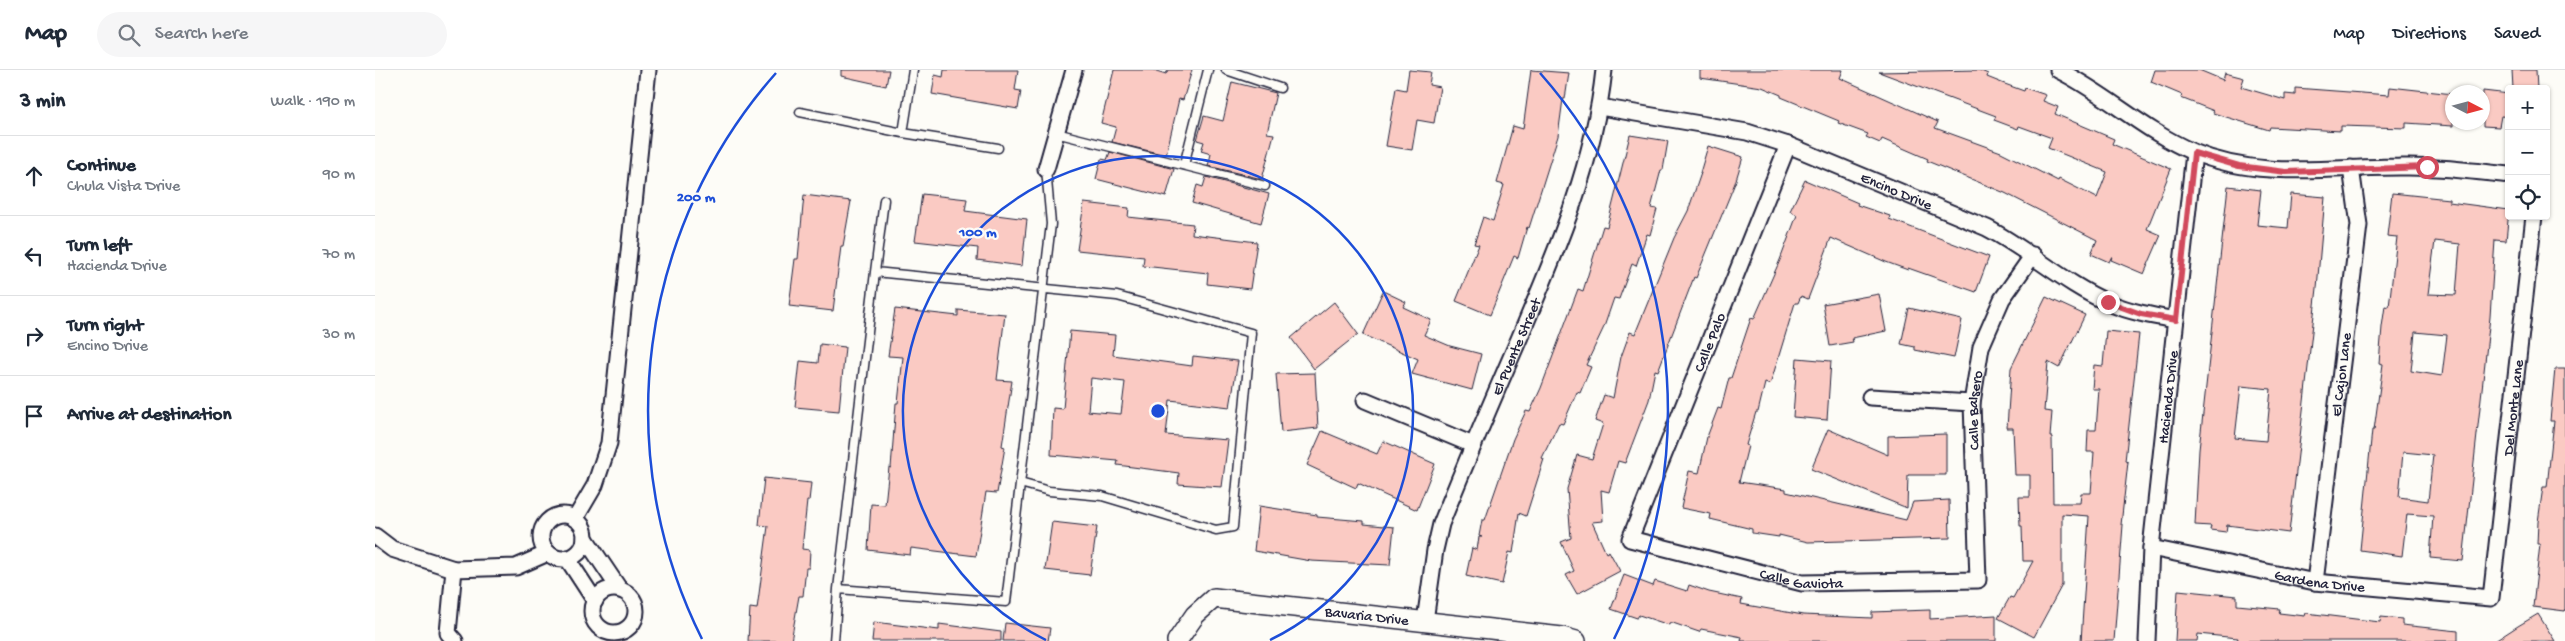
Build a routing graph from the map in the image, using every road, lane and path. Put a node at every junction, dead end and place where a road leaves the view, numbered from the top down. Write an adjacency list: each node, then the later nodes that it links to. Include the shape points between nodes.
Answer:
1 (648, 70): 32 (street, via 609,443 595,485)
2 (913, 70): 12 (lane)
3 (1074, 70): 11 (street)
4 (1208, 70): 16 (lane)
5 (1226, 70): 8 (lane)
6 (1604, 70): 9 (street, El Puente Street)
7 (2057, 70): 15 (street, via 2084,84 2133,119)
8 (1280, 88)
9 (1600, 107): 13 (street, Encino Drive, via 1709,124); 30 (street, El Puente Street, via 1562,239)
10 (800, 112): 12 (lane)
11 (1056, 132): 16 (lane); 18 (street)
12 (903, 133): 14 (lane)
13 (1788, 145): 23 (street, Encino Drive, via 1987,228); 35 (street, Calle Palo)
14 (998, 148)
15 (2194, 153): 17 (street, via 2239,166 2286,172); 26 (street, Hacienda Drive)
16 (1183, 165): 20 (lane)
17 (2351, 168): 19 (street, via 2427,167); 41 (street, El Cajon Lane, via 2359,226)
18 (1046, 169): 25 (lane, via 1051,224)
19 (2505, 174)
20 (1265, 186)
21 (885, 200): 24 (lane)
22 (2533, 220): 44 (street, Del Monte Lane)
23 (2033, 255): 26 (street, Encino Drive, via 2070,282 2108,302 2141,314); 29 (street, Calle Balsero, via 2002,299 1981,347)
24 (875, 272): 25 (lane); 42 (lane)
25 (1045, 287): 31 (lane); 31 (lane, via 1117,296 1251,333 1233,527 1216,530 1101,496 1049,491)
26 (2176, 320): 36 (street, Hacienda Drive)
27 (1870, 397): 29 (street)
28 (1365, 400): 30 (street)
29 (1972, 403): 40 (street, Calle Balsero)
30 (1473, 445): 46 (street, El Puente Street, via 1439,533)
31 (1020, 483): 42 (lane, via 1006,602)
32 (575, 519): 34 (street); 37 (street, via 561,515 547,521 541,541)
33 (375, 536): 39 (street, via 392,549)
34 (585, 538): 38 (street, via 579,551); 43 (street)
35 (1630, 539): 40 (street, Calle Gaviota, via 1802,583)
36 (2151, 548): 41 (street, Gardena Drive); 52 (street, Hacienda Drive)
37 (548, 553): 38 (street); 39 (street, via 516,567)
38 (567, 558): 45 (street)
39 (454, 569): 48 (street)
40 (1978, 580)
41 (2315, 582): 44 (street, Gardena Drive)
42 (838, 589): 50 (lane)
43 (620, 590): 45 (street, via 605,591); 47 (street, via 632,598 637,612)
44 (2491, 598)
45 (595, 601): 47 (street, via 593,615 599,628)
46 (1425, 621): 49 (street, Bavaria Drive); 51 (street, Bavaria Drive, via 1214,598 1195,616)
47 (621, 637)
48 (447, 638)
49 (1566, 640)
50 (834, 641)
51 (1177, 641)
52 (2147, 641)

